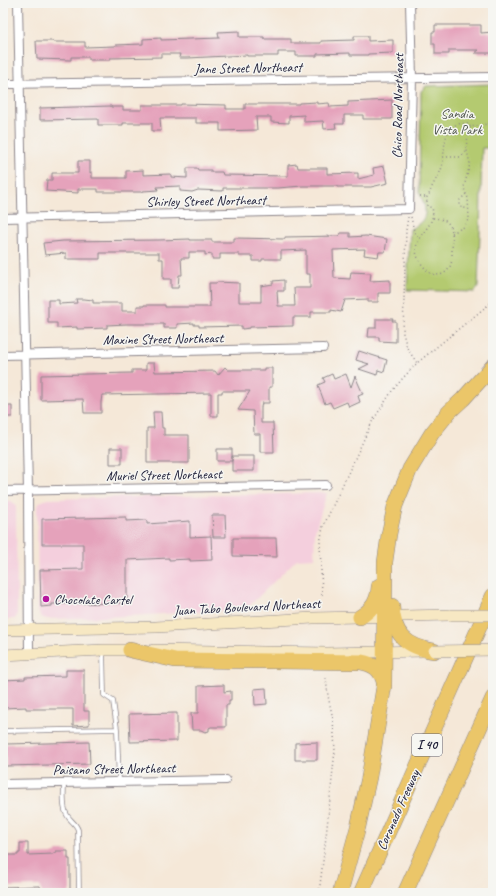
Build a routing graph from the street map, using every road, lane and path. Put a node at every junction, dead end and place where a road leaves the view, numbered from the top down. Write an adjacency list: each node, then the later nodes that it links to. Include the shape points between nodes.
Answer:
1 (18, 3): 6 (street)
2 (410, 3): 4 (street, Chico Road Northeast)
3 (493, 77): 4 (street, Jane Street Northeast)
4 (412, 78): 6 (street, Jane Street Northeast); 14 (street, Chico Road Northeast)
5 (3, 84): 6 (street, Jane Street Northeast)
6 (20, 84): 17 (street)
7 (493, 122): 8 (path)
8 (470, 127): 9 (path); 10 (path, via 469,124 460,124 449,131 444,138)
9 (466, 152): 10 (path, via 460,157); 11 (path, via 470,164 465,183)
10 (443, 158): 13 (path, via 441,171)
11 (466, 194): 15 (path); 15 (path, via 460,200 460,207)
12 (420, 197): 13 (path)
13 (427, 197): 18 (path, via 427,206 432,208)
14 (409, 209): 17 (street, Shirley Street Northeast); 20 (path); 27 (path, via 403,333 407,348)
15 (468, 209): 19 (path, via 469,218 466,224 462,229)
16 (3, 218): 17 (street, Shirley Street Northeast)
17 (23, 218): 26 (street)
18 (433, 218): 19 (path, via 447,222); 20 (path)
19 (452, 233): 22 (path, via 450,268 440,275)
20 (418, 239): 22 (path, via 418,259)
21 (429, 268): 22 (path)
22 (427, 271)
23 (493, 301): 27 (path)
24 (323, 348): 26 (street, Maxine Street Northeast)
25 (3, 355): 26 (street, Maxine Street Northeast)
26 (25, 355): 32 (street)
27 (417, 363): 33 (path, via 392,391 372,422 325,521 320,543)
28 (493, 366): 29 (highway, via 449,412)
29 (427, 440): 36 (highway, via 406,478 393,515 385,562); 37 (highway, via 418,446 409,460 397,488 383,534 378,597 371,609)
30 (326, 485): 32 (street, Muriel Street Northeast)
31 (3, 491): 32 (street, Muriel Street Northeast)
32 (28, 491): 38 (street)
33 (322, 595)
34 (493, 596): 59 (highway, Coronado Freeway / I 40)
35 (493, 615): 36 (main road, Juan Tabo Boulevard Northeast, bridge)
36 (389, 616): 37 (main road, Juan Tabo Boulevard Northeast); 43 (highway, via 406,640 419,648); 44 (highway)
37 (360, 617): 38 (main road, Juan Tabo Boulevard Northeast, via 156,627)
38 (28, 628): 39 (main road, Juan Tabo Boulevard Northeast); 45 (street)
39 (3, 630)
40 (103, 650): 41 (main road); 45 (main road); 50 (lane, via 104,695 113,701)
41 (130, 650): 44 (main road); 48 (highway, via 175,660 366,663 379,671)
42 (493, 650): 43 (main road, bridge)
43 (434, 651): 44 (main road)
44 (385, 652): 48 (highway)
45 (29, 654): 46 (main road)
46 (3, 655)
47 (326, 678): 57 (path, via 335,750)
48 (384, 686): 58 (highway, via 369,777)
49 (493, 698): 60 (highway)
50 (117, 729): 51 (lane); 53 (lane)
51 (3, 731)
52 (226, 780): 53 (street, Paisano Street Northeast)
53 (119, 782): 54 (street, Paisano Street Northeast)
54 (64, 783): 55 (street, Paisano Street Northeast); 56 (lane, via 64,810 78,830)
55 (3, 784)
56 (80, 893)
57 (319, 893)
58 (340, 893)
59 (361, 893)
60 (405, 893)

